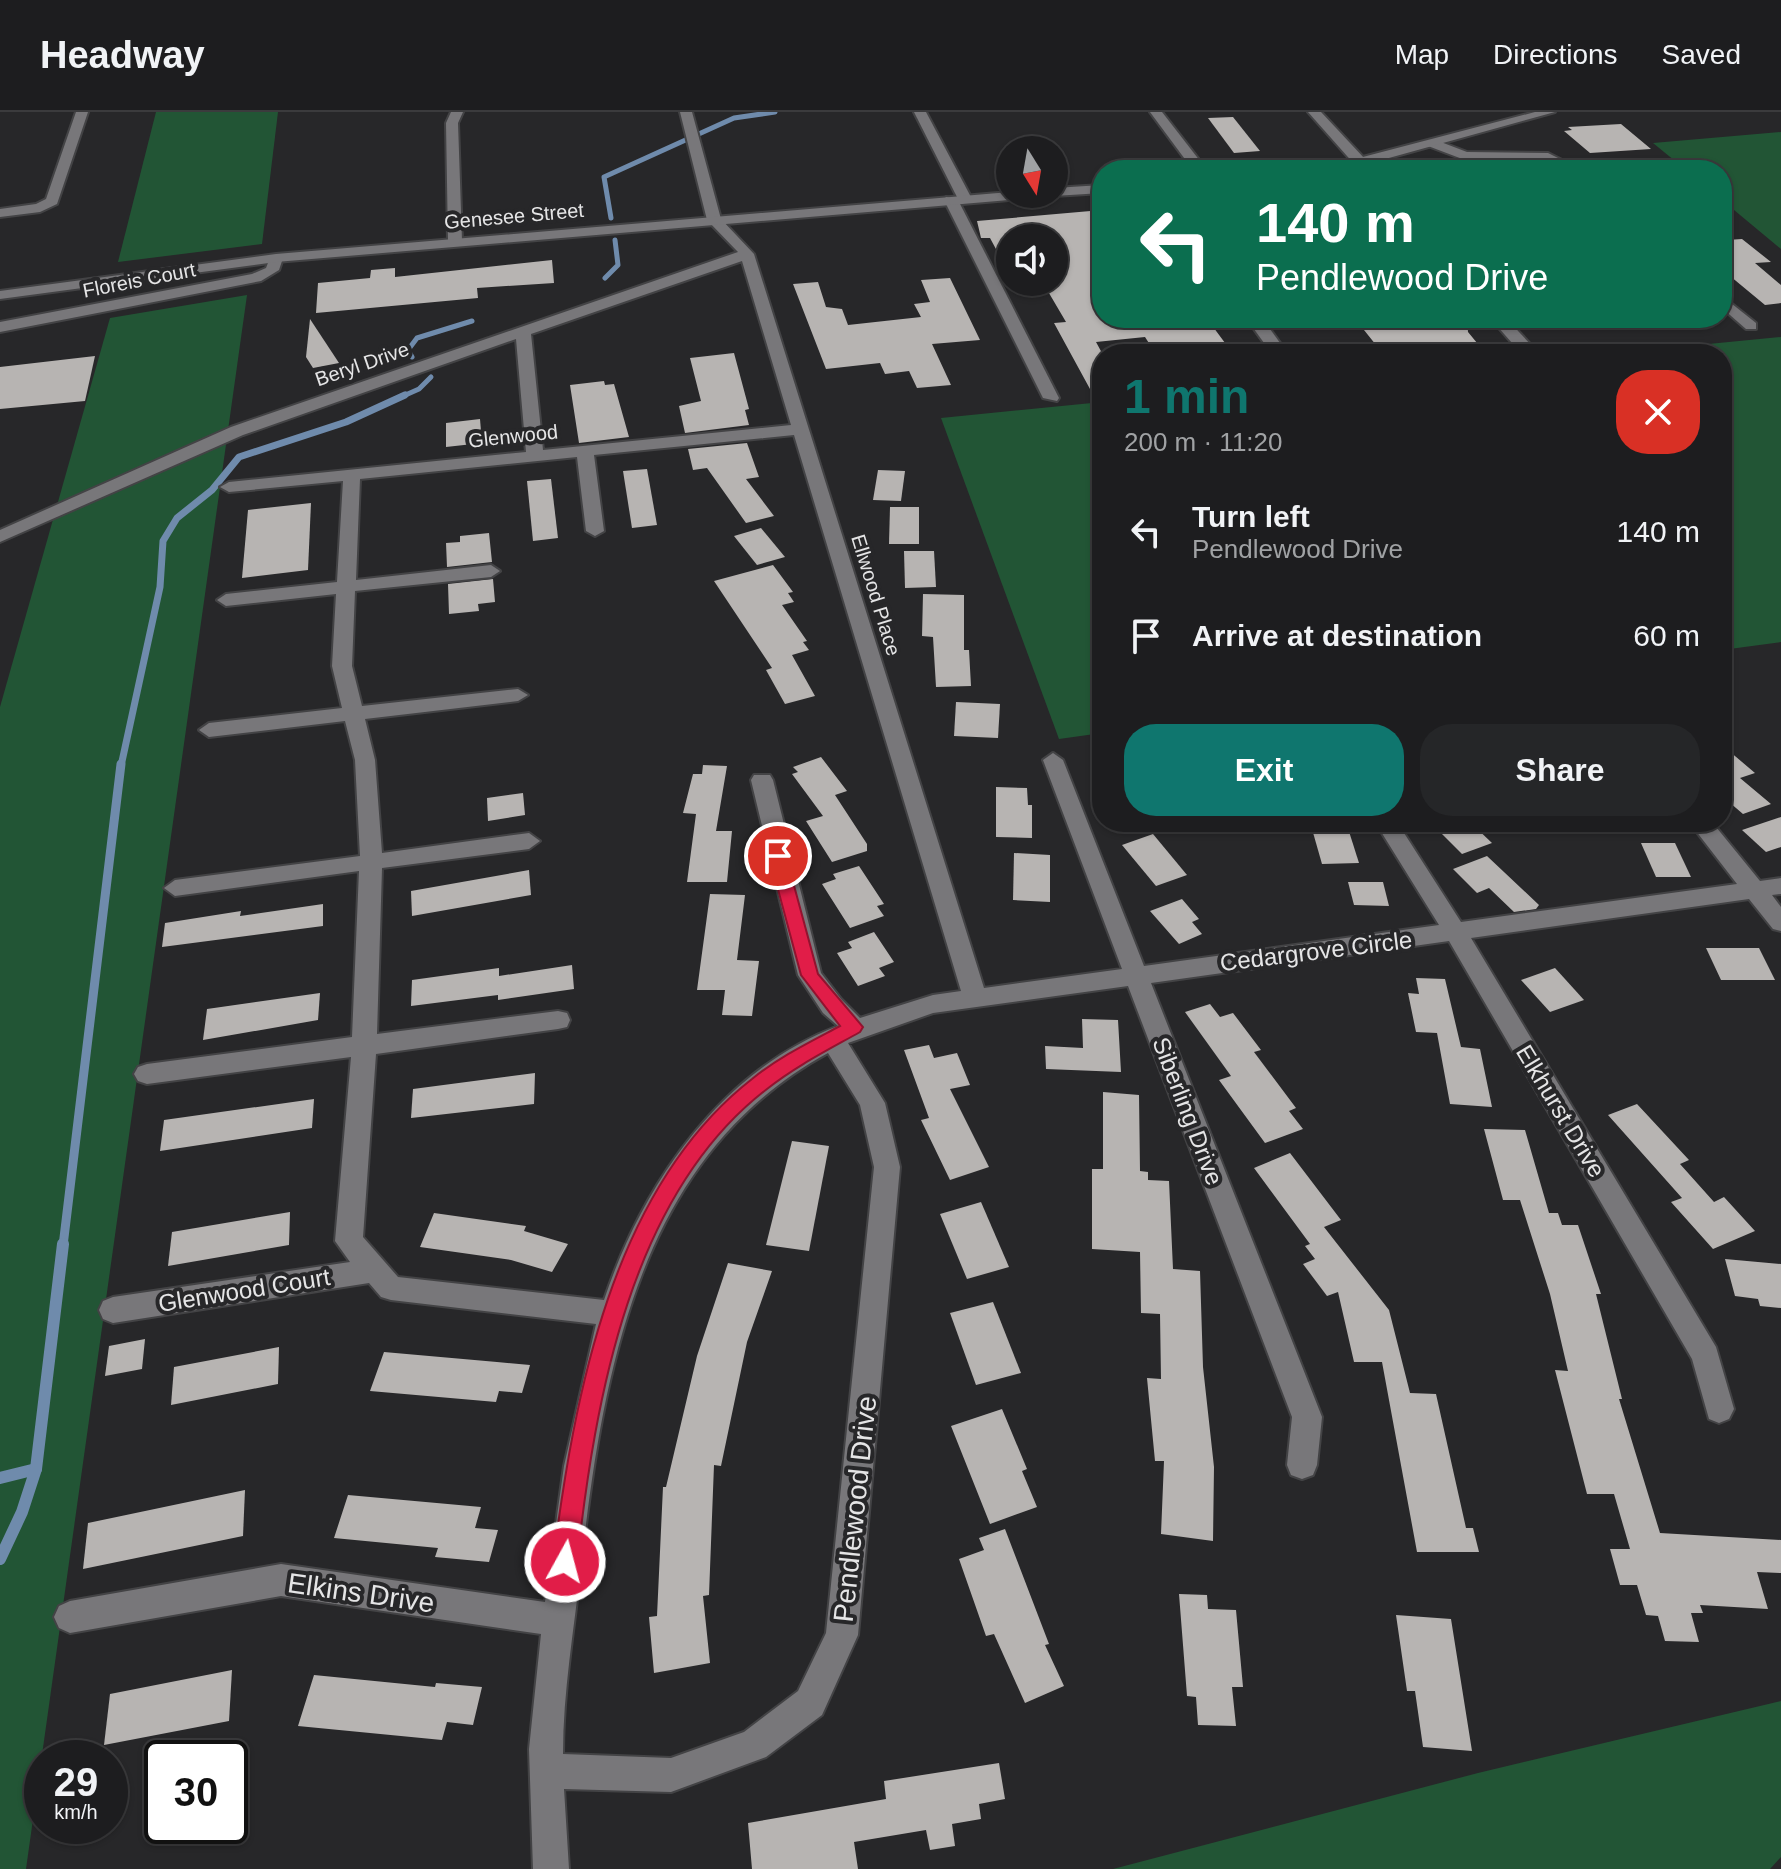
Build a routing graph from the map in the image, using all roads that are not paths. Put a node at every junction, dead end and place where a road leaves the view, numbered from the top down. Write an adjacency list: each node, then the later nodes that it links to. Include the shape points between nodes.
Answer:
1 (82, 112): 18 (street, via 52,201 40,208)
2 (457, 112): 20 (street, via 452,123)
3 (686, 112): 19 (street)
4 (920, 112): 17 (street)
5 (1156, 112): 10 (street)
6 (1314, 112): 11 (street)
7 (1549, 112): 8 (street)
8 (1526, 115): 9 (street)
9 (1433, 143): 12 (street); 13 (street, via 1465,156)
10 (1192, 160)
11 (1354, 160)
12 (1375, 160)
13 (1554, 160)
14 (1092, 190): 15 (street)
15 (1068, 191)
16 (996, 197): 17 (street, Genesee Street)
17 (958, 200): 19 (street, Genesee Street); 30 (street)
18 (0, 213)
19 (714, 220): 20 (street, Genesee Street); 21 (street, Ellwood Place)
20 (455, 241): 22 (street, Genesee Street)
21 (747, 254): 28 (street, Beryl Drive); 31 (street, Ellwood Place)
22 (276, 258): 23 (street, Genesee Street); 26 (street, Floreis Court, via 272,270 256,278)
23 (0, 295)
24 (1732, 309): 25 (street)
25 (1751, 326)
26 (0, 327)
27 (1507, 328): 29 (street)
28 (523, 331): 33 (street); 37 (street, Beryl Drive, via 237,431)
29 (1521, 344)
30 (1051, 398)
31 (801, 429): 32 (street, Glenwood); 56 (street, Ellwood Place)
32 (585, 451): 33 (street, Glenwood); 36 (street)
33 (535, 456): 34 (street, Glenwood)
34 (352, 475): 35 (street, Glenwood); 39 (street, Glenwood Court)
35 (229, 487)
36 (595, 531)
37 (0, 537)
38 (491, 571): 39 (street)
39 (346, 587): 40 (street); 42 (street, Glenwood Court, via 342,666)
40 (226, 600)
41 (518, 695): 42 (street)
42 (355, 714): 43 (street); 49 (street, Glenwood Court, via 365,760)
43 (209, 730)
44 (1053, 760): 55 (street, Siberling Drive)
45 (762, 780): 58 (street, Pendlewood Drive, via 810,975)
46 (1392, 832): 54 (street, Elkhurst Drive)
47 (1708, 832): 52 (street)
48 (529, 841): 49 (street)
49 (371, 862): 51 (street); 59 (street, Glenwood Court)
50 (1781, 886): 52 (street, Cedargrove Circle)
51 (175, 888)
52 (1754, 890): 53 (street); 54 (street, Cedargrove Circle)
53 (1781, 923)
54 (1456, 933): 55 (street, Cedargrove Circle); 64 (street, Elkhurst Drive, via 1706,1356)
55 (1135, 974): 56 (street, Cedargrove Circle); 65 (street, Siberling Drive, via 1307,1417)
56 (975, 996): 58 (street, Cedargrove Circle)
57 (558, 1020): 59 (street)
58 (843, 1033): 63 (street, Cedargrove Circle, via 758,1085 691,1154 659,1202); 68 (street, Pendlewood Drive, via 872,1103 887,1167 842,1635 810,1703 754,1745 671,1775)
59 (364, 1045): 60 (street); 61 (street, Glenwood Court, via 349,1241)
60 (147, 1074)
61 (374, 1270): 62 (street, Glenwood Court); 63 (street, Glenwood Court, via 391,1288)
62 (113, 1310)
63 (614, 1314): 67 (street, Cedargrove Circle, via 576,1473)
64 (1719, 1409)
65 (1302, 1465)
66 (70, 1617): 67 (street, Elkins Drive, via 281,1580)
67 (558, 1620): 68 (street, Cedargrove Circle)
68 (546, 1771): 69 (street, Cedargrove Circle)
69 (551, 1869)

